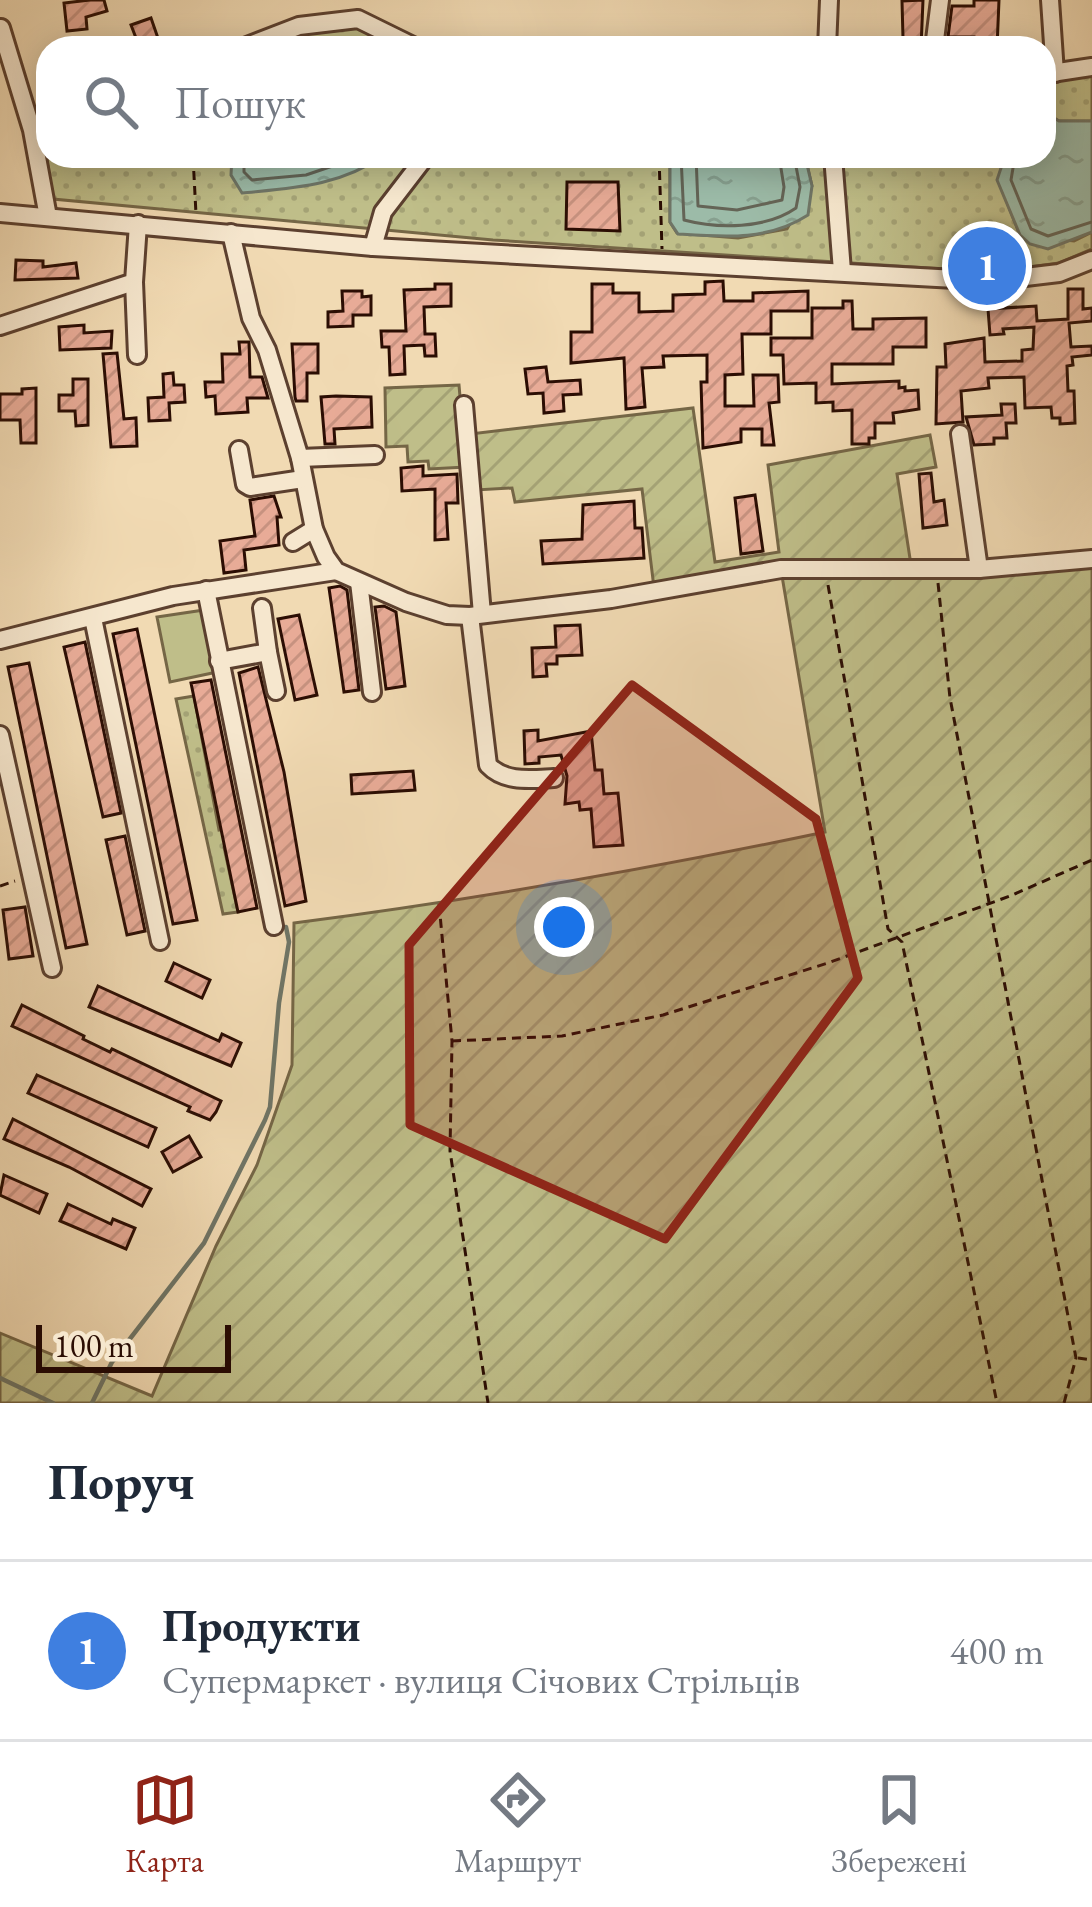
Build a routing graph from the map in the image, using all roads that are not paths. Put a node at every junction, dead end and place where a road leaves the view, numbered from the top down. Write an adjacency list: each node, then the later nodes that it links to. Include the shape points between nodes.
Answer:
1 (829, 0): 7 (street)
2 (940, 0): 8 (street)
3 (1050, 0): 9 (street)
4 (1, 28): 12 (street)
5 (273, 36): 6 (street, via 358,19)
6 (389, 36)
7 (828, 36)
8 (936, 36)
9 (1050, 36)
10 (1092, 67): 11 (street)
11 (1056, 73)
12 (36, 117)
13 (43, 168): 17 (street)
14 (417, 168): 20 (street, via 383,212)
15 (834, 168): 22 (street)
16 (0, 213): 17 (street)
17 (47, 218): 18 (street)
18 (138, 224): 19 (street); 23 (street)
19 (231, 233): 20 (street); 30 (street)
20 (373, 247): 22 (street)
21 (1092, 260): 22 (street, via 992,281)
22 (842, 272)
23 (134, 281): 24 (street); 25 (street)
24 (0, 326)
25 (137, 355)
26 (464, 405): 40 (street)
27 (960, 434): 35 (street)
28 (239, 450): 31 (street, via 250,487)
29 (375, 455): 30 (street)
30 (300, 458): 31 (street)
31 (303, 479): 32 (street)
32 (314, 529): 33 (street); 36 (street)
33 (293, 542)
34 (1092, 559): 35 (street)
35 (979, 569): 40 (street, via 781,569)
36 (336, 571): 37 (street); 38 (street)
37 (359, 582): 40 (street, via 426,610); 46 (street)
38 (206, 590): 41 (street); 44 (street)
39 (262, 608): 43 (street)
40 (476, 615): 48 (street, via 488,766 496,775)
41 (93, 618): 42 (street); 50 (street)
42 (0, 640)
43 (268, 652): 44 (street); 45 (street)
44 (219, 661): 49 (street)
45 (276, 691)
46 (372, 692)
47 (0, 735): 51 (street)
48 (554, 778)
49 (274, 926)
50 (160, 941)
51 (52, 968)

